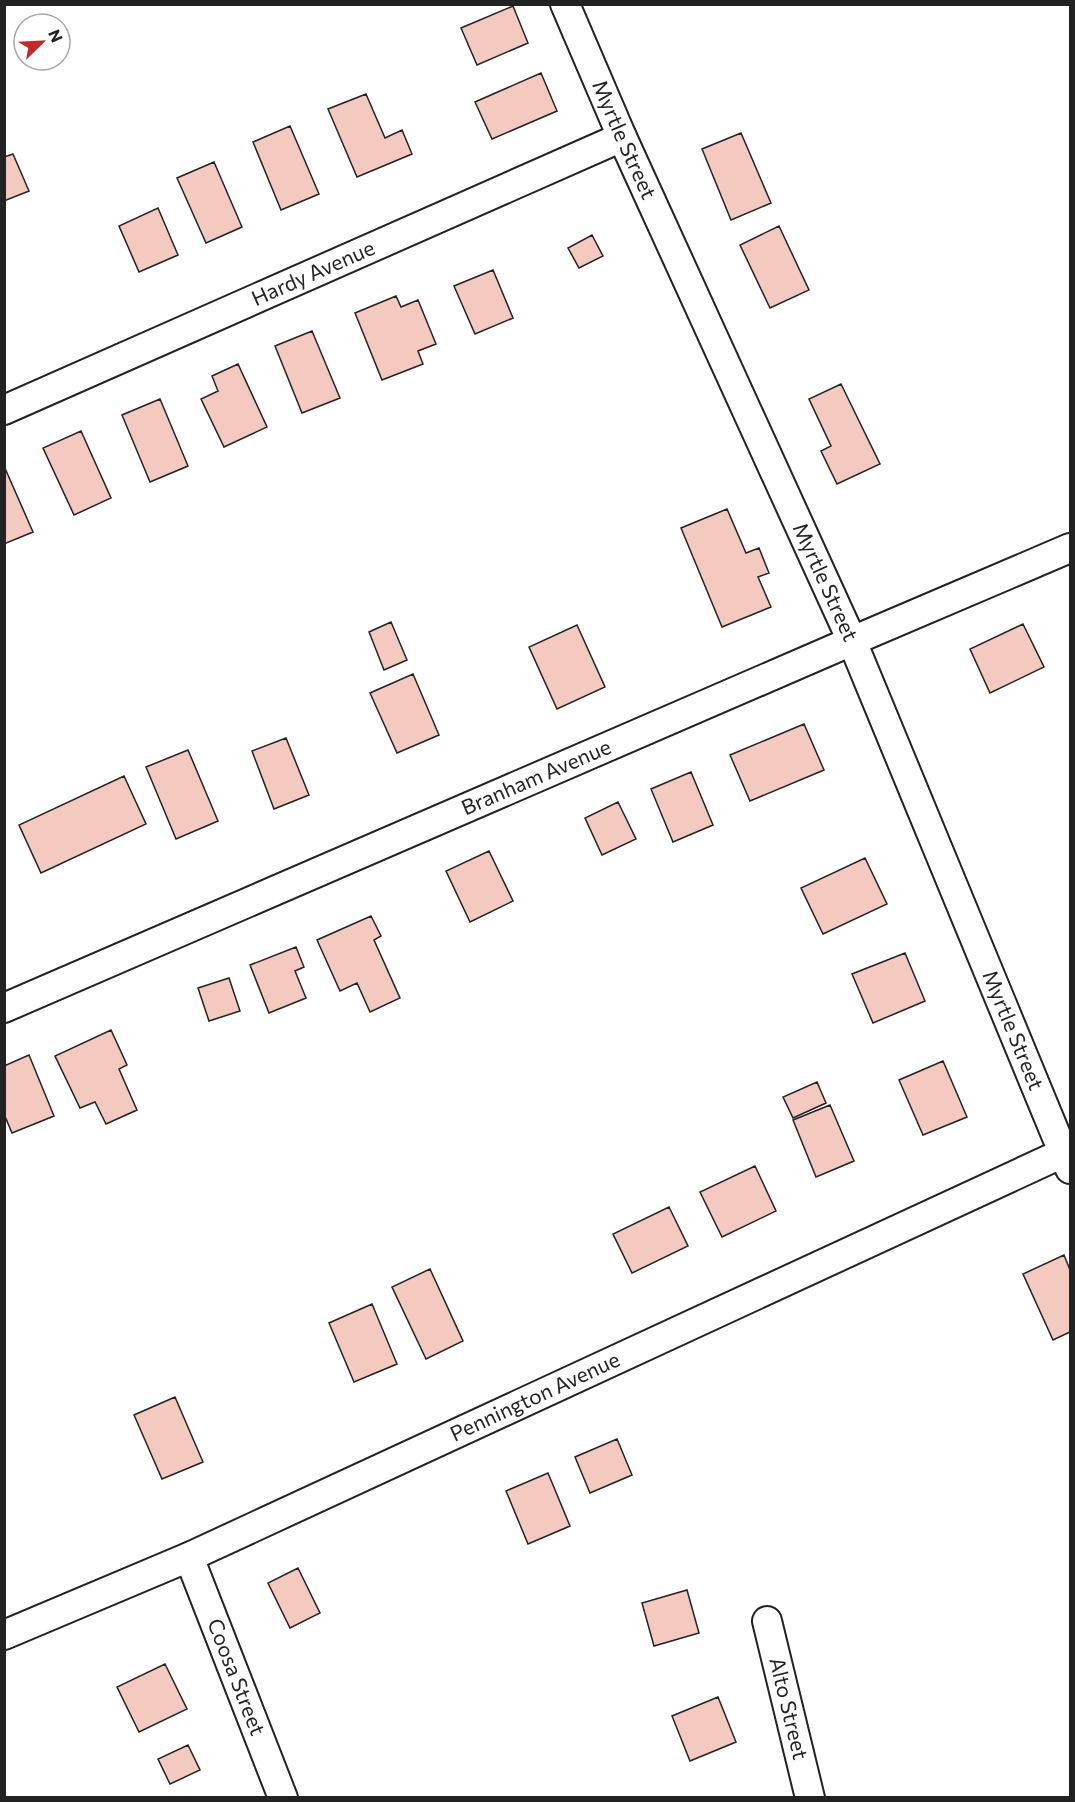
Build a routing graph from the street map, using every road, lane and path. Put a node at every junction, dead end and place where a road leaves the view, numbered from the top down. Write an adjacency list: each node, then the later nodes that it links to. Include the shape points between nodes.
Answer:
1 (565, 4): 2 (street, Myrtle Street)
2 (622, 137): 3 (street, Hardy Avenue); 5 (street, Myrtle Street)
3 (4, 410)
4 (1071, 548): 5 (street, Branham Avenue)
5 (852, 641): 6 (street, Branham Avenue); 7 (street, Myrtle Street)
6 (4, 1008)
7 (1065, 1146): 8 (street, Pennington Avenue)
8 (189, 1557): 10 (street, Pennington Avenue); 11 (street, Coosa Street)
9 (767, 1621): 12 (street, Alto Street)
10 (4, 1635)
11 (283, 1797)
12 (810, 1797)

